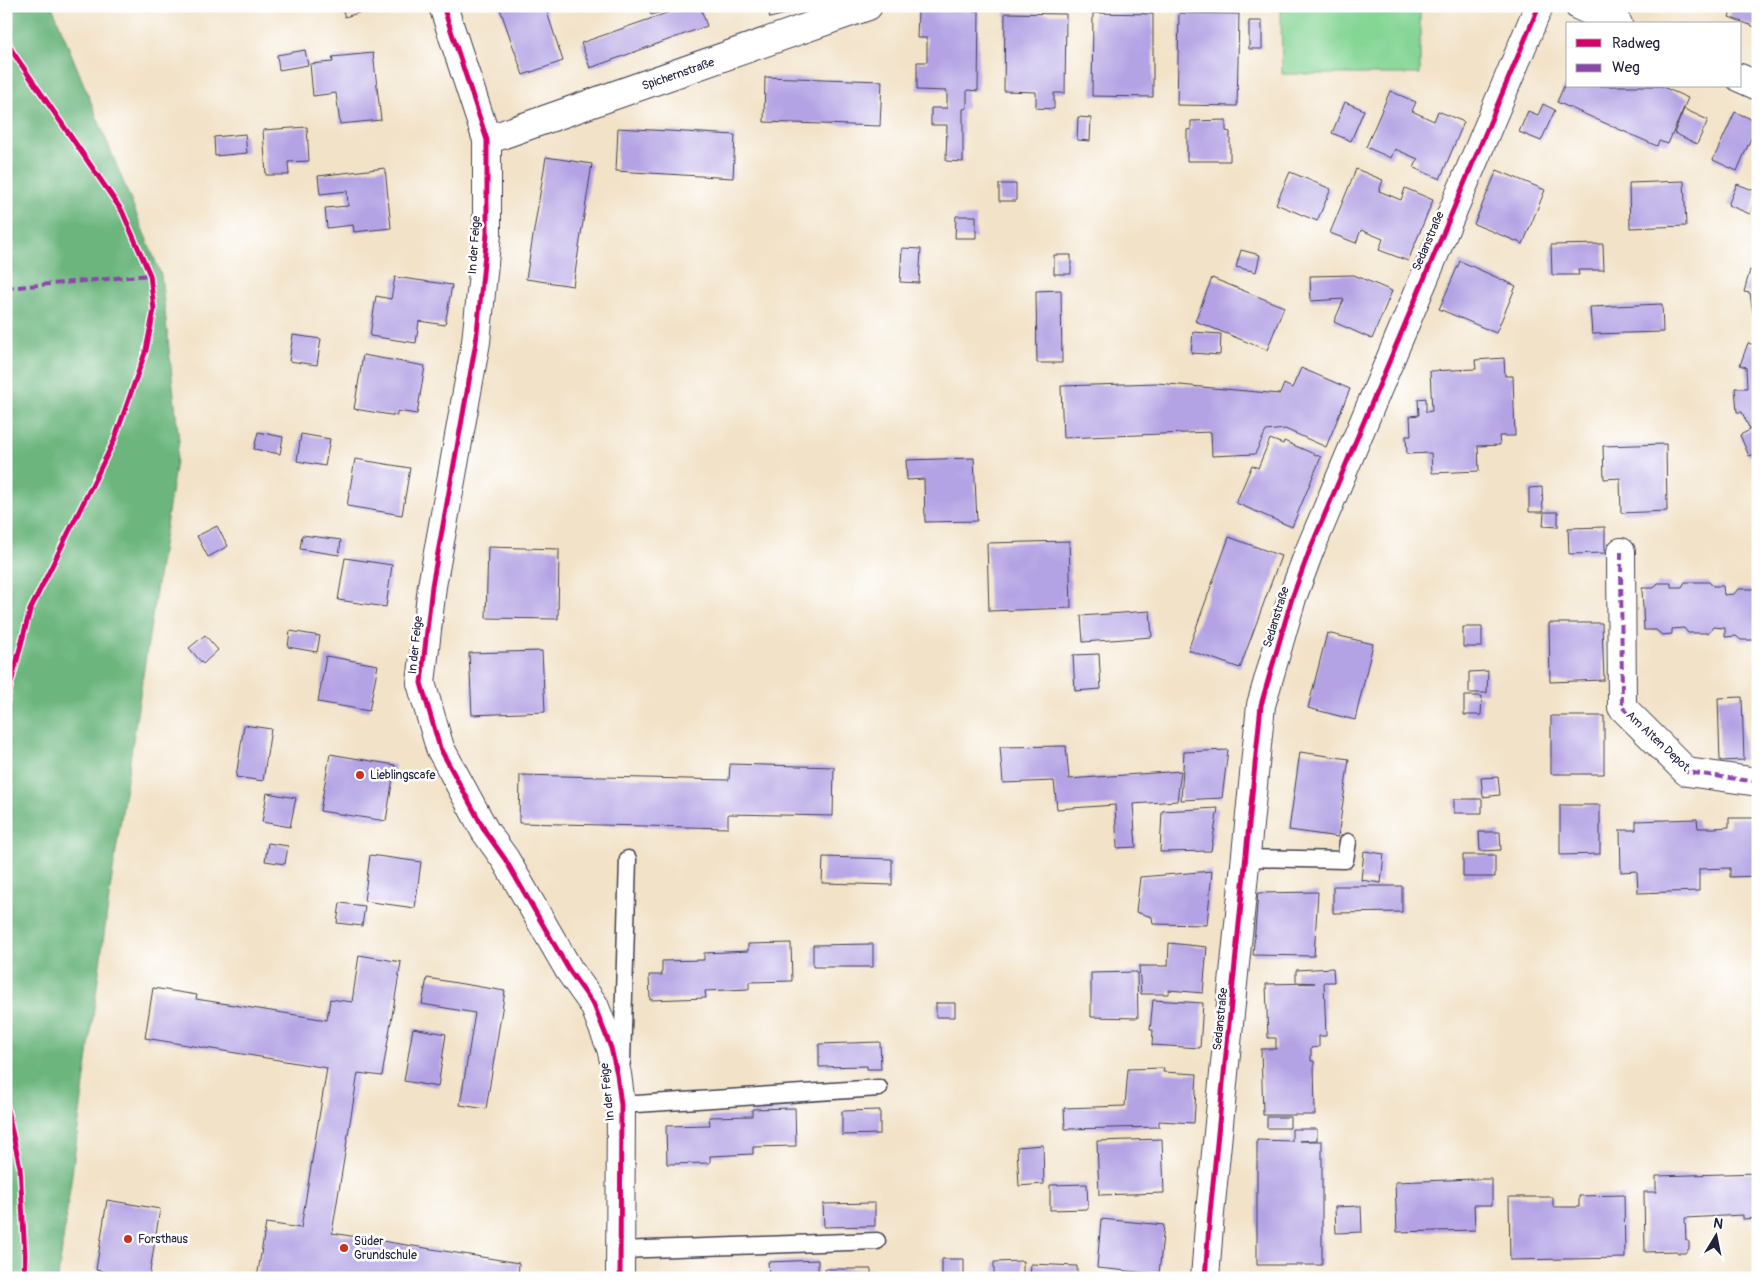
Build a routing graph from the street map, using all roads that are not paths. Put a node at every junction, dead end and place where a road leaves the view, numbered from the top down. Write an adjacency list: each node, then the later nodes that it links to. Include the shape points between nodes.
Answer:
1 (443, 6): 8 (street, In der Feige)
2 (868, 6): 8 (street, Spichernstraße)
3 (1538, 6): 12 (street, Sedanstraße, via 1334,489 1292,598 1261,705)
4 (1579, 6): 5 (street)
5 (1614, 22)
6 (1742, 79): 7 (street)
7 (1758, 86)
8 (487, 140): 15 (street, In der Feige, via 486,234 476,342 432,586 421,683 440,748 485,831 569,970 594,1005 611,1048)
9 (1621, 552): 10 (street, Am Alten Depot, via 1622,707 1687,772)
10 (1758, 782)
11 (1348, 842): 12 (lane, via 1345,860)
12 (1246, 858): 19 (street, Sedanstraße)
13 (628, 859): 15 (lane, In der Feige)
14 (879, 1088): 15 (lane, In der Feige)
15 (621, 1105): 17 (street, In der Feige)
16 (877, 1241): 17 (lane)
17 (619, 1250): 18 (street, In der Feige)
18 (620, 1278)
19 (1205, 1278)

